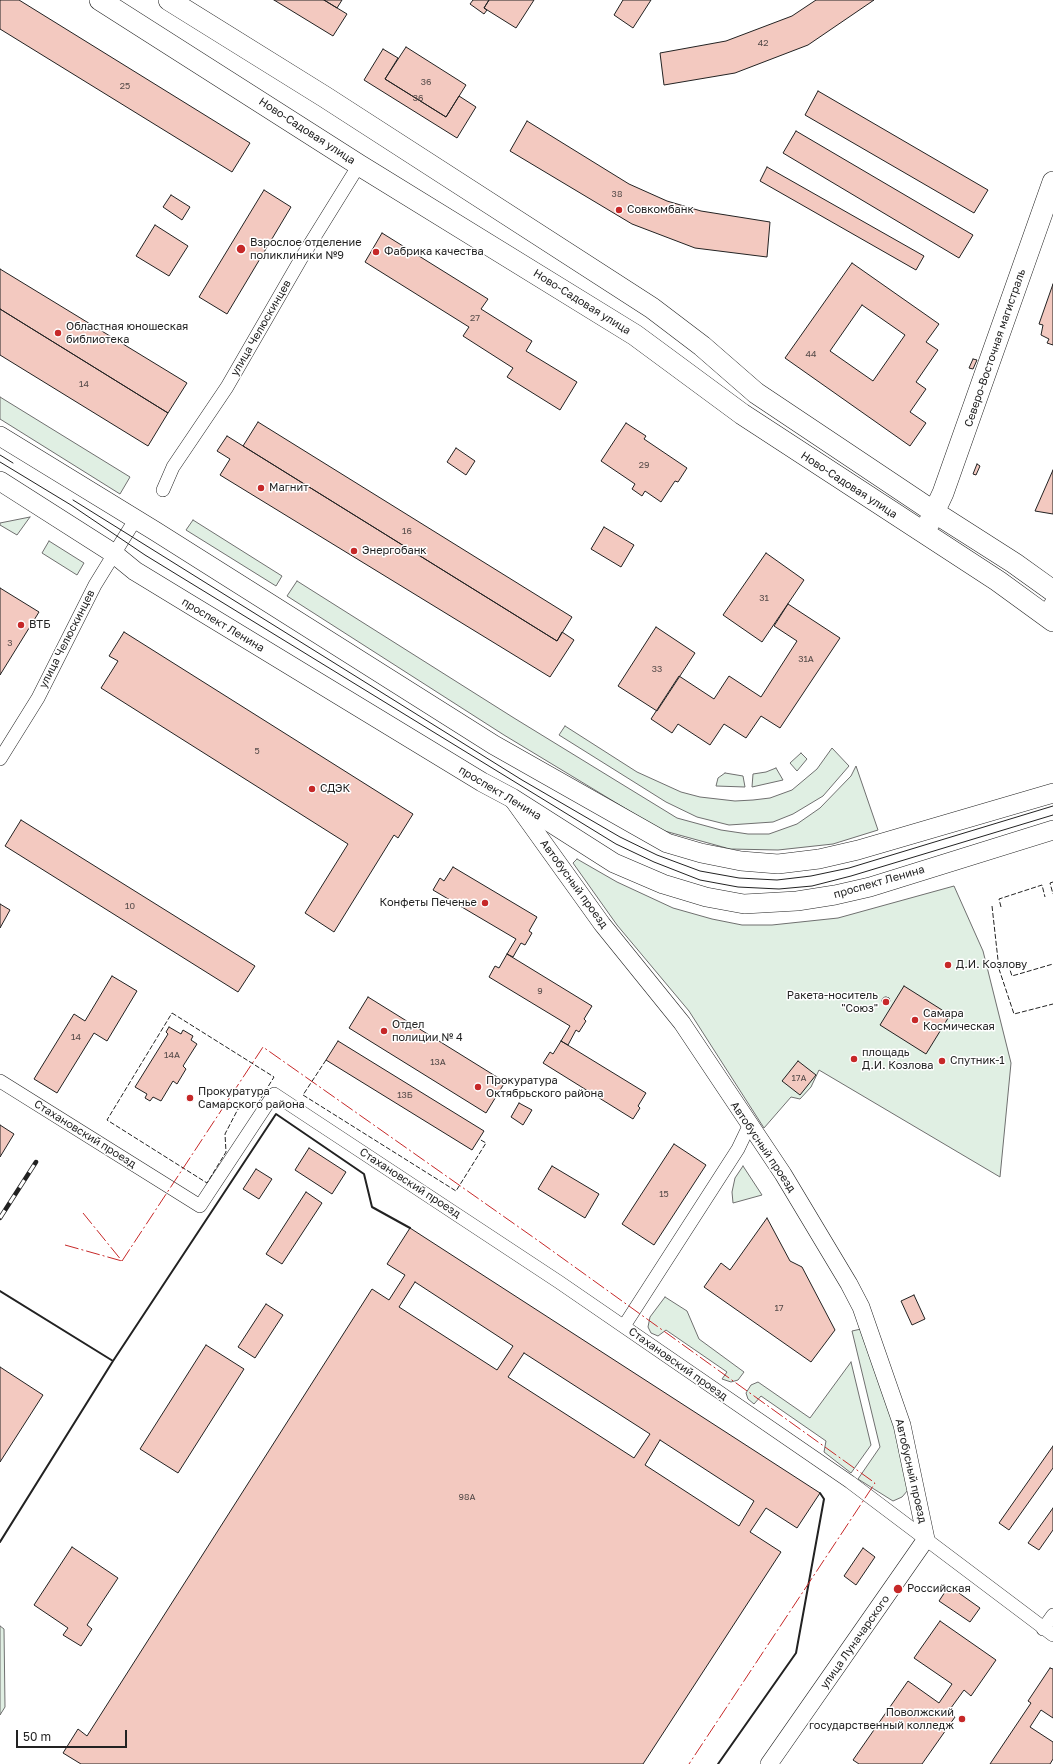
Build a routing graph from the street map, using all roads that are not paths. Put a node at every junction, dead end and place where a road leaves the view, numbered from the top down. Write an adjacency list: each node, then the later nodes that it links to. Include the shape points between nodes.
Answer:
1 (100, 0): 3 (main road, Ново-Садовая улица)
2 (168, 0): 5 (main road, via 325,97 652,308)
3 (360, 165): 6 (main road, Ново-Садовая улица, via 635,335); 9 (street, улица Челюскинцев, via 302,257 227,387 173,467)
4 (1053, 182): 10 (main road, Северо-Восточная магистраль)
5 (702, 346): 6 (main road, via 694,358); 10 (main road, via 756,393)
6 (682, 368): 12 (main road, Ново-Садовая улица, via 825,469)
7 (0, 436): 11 (main road)
8 (0, 481): 13 (main road, проспект Ленина)
9 (163, 490)
10 (934, 512): 12 (main road, Северо-Восточная магистраль); 14 (main road)
11 (135, 520): 13 (street, улица Челюскинцев); 17 (main road, via 494,745 667,843 741,861 778,864 819,859)
12 (924, 533): 15 (main road, Ново-Садовая улица)
13 (113, 553): 16 (street, улица Челюскинцев, via 38,698); 18 (main road, проспект Ленина, via 135,571)
14 (1053, 591)
15 (1050, 612)
16 (0, 759)
17 (1053, 793)
18 (512, 798): 19 (main road, проспект Ленина, via 614,863 663,884 706,897 744,904 797,901 870,887); 21 (street, Автобусный проезд, via 602,924 682,1023)
19 (1053, 830)
20 (0, 1081): 22 (street, Стахановский проезд, via 200,1206 274,1094)
21 (749, 1126): 22 (street, via 738,1149); 24 (street, Автобусный проезд, via 787,1181 861,1307 902,1425)
22 (624, 1326): 23 (street, Стахановский проезд)
23 (850, 1482): 24 (street, Автобусный проезд)
24 (926, 1539): 26 (street, Автобусный проезд); 27 (street, улица Луначарского)
25 (1053, 1616): 26 (street)
26 (1048, 1632)
27 (769, 1764)

